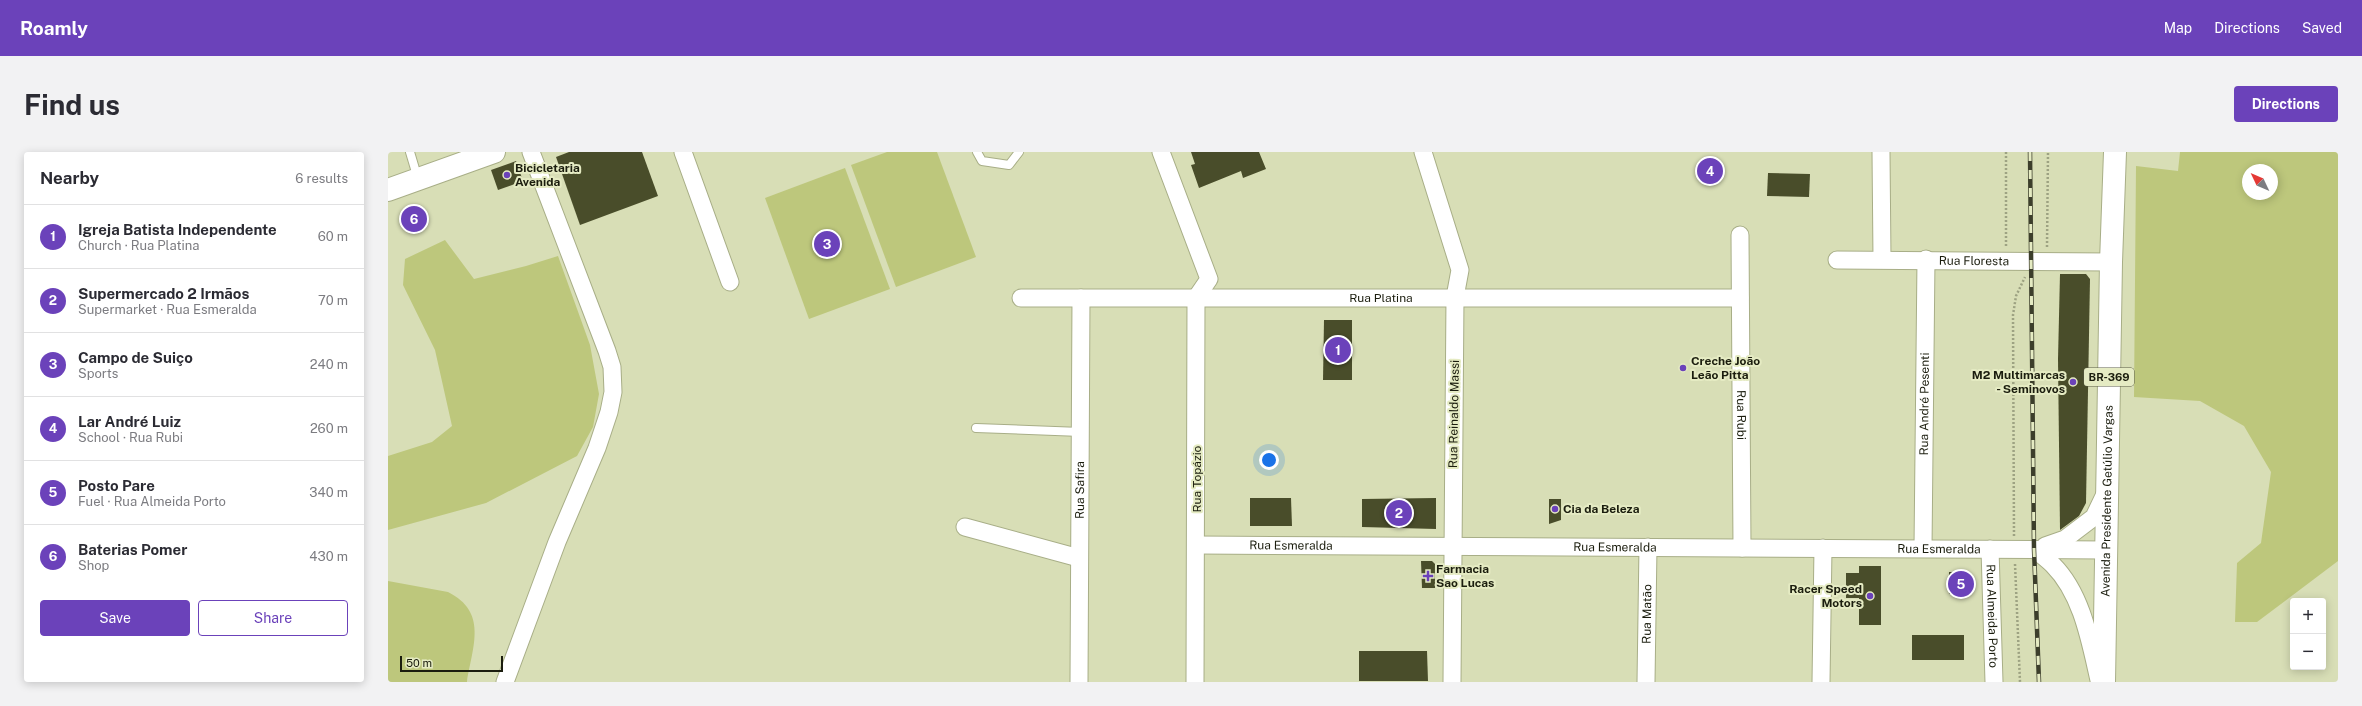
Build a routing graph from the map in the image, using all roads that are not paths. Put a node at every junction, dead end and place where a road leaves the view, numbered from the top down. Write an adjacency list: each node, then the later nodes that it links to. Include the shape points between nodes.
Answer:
1 (410, 152): 11 (lane)
2 (494, 152): 11 (main road)
3 (531, 152): 40 (street, via 607,351 612,367 613,392 597,448 557,542)
4 (683, 152): 19 (street)
5 (977, 152): 6 (lane, via 982,161 1009,164)
6 (1019, 152)
7 (1161, 152): 18 (street)
8 (1881, 152): 14 (street)
9 (2115, 152): 17 (main road, Avenida Presidente Getúlio Vargas / BR-369)
10 (1427, 154): 21 (street, Rua Reinaldo Massi, via 1460,270)
11 (418, 180): 12 (main road)
12 (388, 190)
13 (1740, 235): 25 (street, Rua Rubi)
14 (1882, 259): 15 (street, Rua Floresta); 16 (street, Rua Floresta)
15 (1836, 260)
16 (1926, 260): 17 (street, Rua Floresta); 35 (street, Rua André Pesenti)
17 (2111, 262): 28 (main road, Avenida Presidente Getúlio Vargas / BR-369)
18 (1209, 280): 20 (street); 24 (street)
19 (730, 282)
20 (1216, 297): 21 (street, Rua Platina); 24 (street, Rua Platina)
21 (1456, 297): 25 (street, Rua Platina); 32 (street, Rua Reinaldo Massi)
22 (1021, 298): 23 (street, Rua Platina)
23 (1081, 298): 24 (street, Rua Platina); 27 (street, Rua Safira)
24 (1196, 298): 30 (street, Rua Topázio)
25 (1740, 298): 33 (street, Rua Rubi)
26 (976, 428): 27 (lane)
27 (1080, 432): 39 (street, Rua Safira)
28 (2106, 492): 36 (street, Rua Esmeralda, via 2094,517 2065,539); 38 (main road, Avenida Presidente Getúlio Vargas / BR-369)
29 (965, 527): 39 (street)
30 (1197, 545): 32 (street, Rua Esmeralda); 42 (street, Rua Topázio)
31 (1648, 547): 32 (street, Rua Esmeralda); 33 (street, Rua Esmeralda); 44 (street, Rua Matão)
32 (1453, 548): 43 (street, Rua Reinaldo Massi)
33 (1742, 548): 34 (street, Rua Esmeralda)
34 (1823, 548): 35 (street, Rua Esmeralda); 45 (street)
35 (1923, 548): 37 (street, Rua Esmeralda)
36 (2034, 549): 37 (street, Rua Esmeralda); 38 (street, Rua Esmeralda); 47 (street, via 2053,565 2065,580 2079,606)
37 (1990, 550): 46 (street, Rua Almeida Porto)
38 (2106, 550): 48 (main road, Avenida Presidente Getúlio Vargas / BR-369)
39 (1079, 558): 41 (street, Rua Safira)
40 (505, 682)
41 (1079, 682)
42 (1195, 682)
43 (1452, 682)
44 (1646, 682)
45 (1821, 682)
46 (1994, 682)
47 (2100, 682)
48 (2104, 682)

